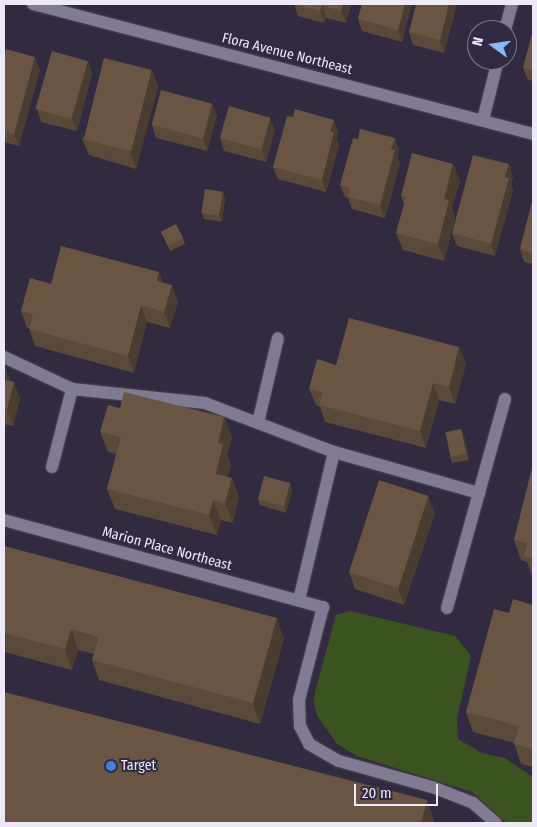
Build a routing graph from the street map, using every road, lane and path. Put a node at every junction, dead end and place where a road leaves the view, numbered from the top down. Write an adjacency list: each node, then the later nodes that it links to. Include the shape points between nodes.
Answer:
1 (32, 4): 5 (street, Flora Avenue Northeast)
2 (512, 4): 3 (street)
3 (508, 20)
4 (496, 70): 5 (street)
5 (483, 120): 6 (street, Flora Avenue Northeast)
6 (533, 134)
7 (278, 338): 11 (street)
8 (4, 356): 9 (street)
9 (72, 389): 11 (street, via 205,403); 13 (street)
10 (505, 399): 14 (street)
11 (258, 424): 12 (street)
12 (334, 452): 14 (street); 16 (street)
13 (52, 467)
14 (479, 493): 17 (street)
15 (4, 520): 16 (street, Marion Place Northeast)
16 (299, 600): 18 (street, Marion Place Northeast, via 323,607 299,700 300,726 309,744 339,761 435,788 473,803)
17 (447, 608)
18 (496, 823)

